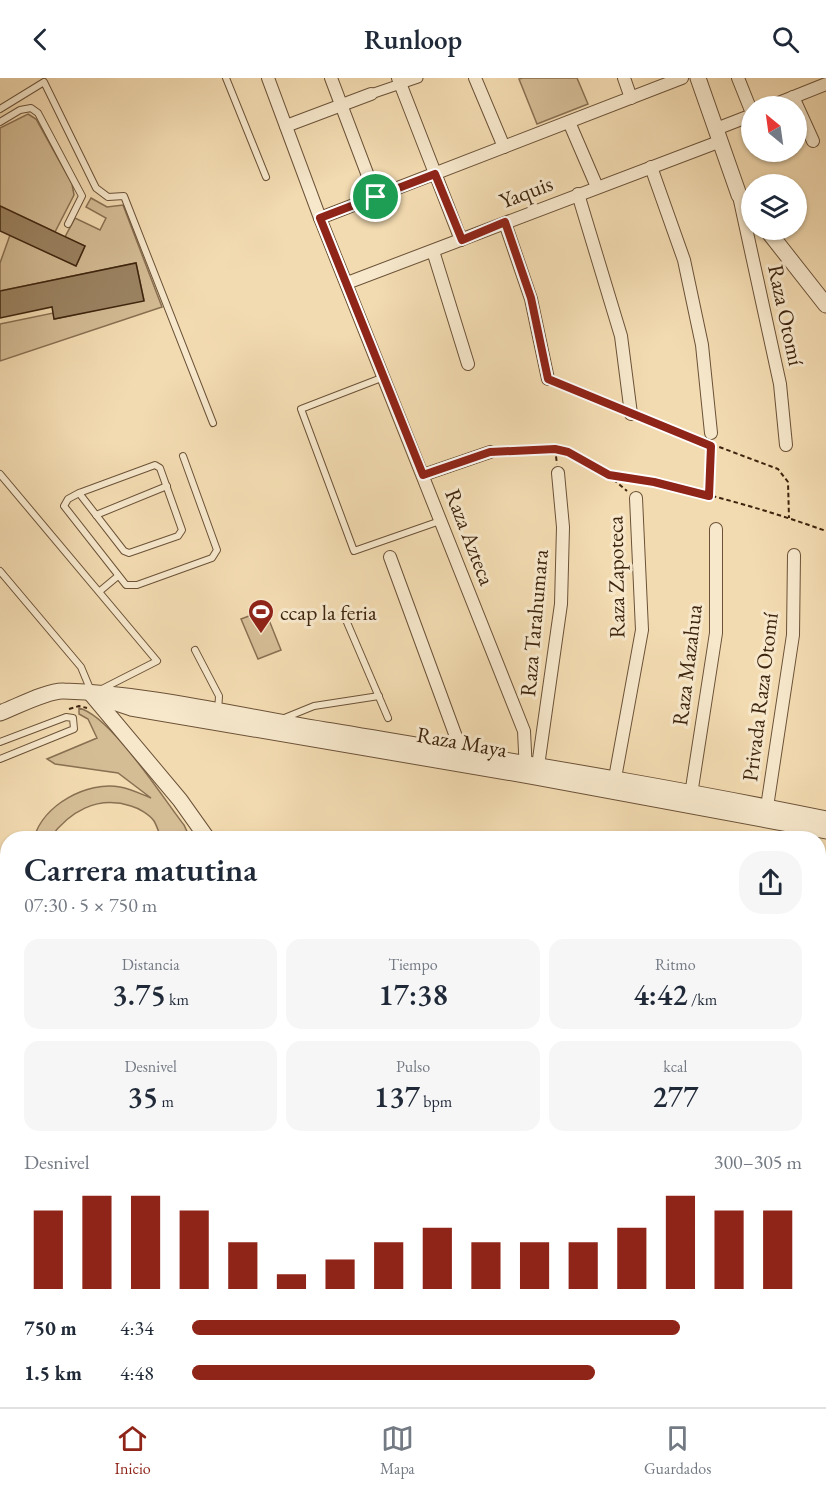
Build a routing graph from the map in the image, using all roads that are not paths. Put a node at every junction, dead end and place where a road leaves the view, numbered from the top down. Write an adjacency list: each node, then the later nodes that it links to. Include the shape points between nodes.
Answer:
1 (226, 78): 29 (lane)
2 (268, 78): 22 (street, Raza Azteca)
3 (331, 78): 17 (street)
4 (418, 78): 10 (street)
5 (475, 78): 26 (street)
6 (624, 78): 16 (street)
7 (682, 78): 11 (street)
8 (698, 78): 24 (street)
9 (738, 78): 14 (street)
10 (399, 81): 13 (street); 28 (street)
11 (652, 84): 16 (street)
12 (826, 84): 15 (street)
13 (371, 94): 17 (street)
14 (745, 96)
15 (793, 96)
16 (631, 98): 21 (street)
17 (342, 106): 22 (street); 33 (street)
18 (0, 109): 47 (lane, via 44,82 96,188 108,197 124,196)
19 (741, 121): 24 (street, Yaquis)
20 (0, 122): 37 (lane, via 20,110 31,108 38,113 82,196)
21 (569, 122): 26 (street); 30 (street)
22 (286, 126): 35 (street, Raza Azteca)
23 (807, 128): 25 (street)
24 (718, 135): 27 (street, Yaquis); 32 (street)
25 (813, 141)
26 (504, 147): 28 (street)
27 (651, 167): 30 (street, Yaquis); 48 (street, via 684,260 702,345)
28 (435, 174): 33 (street); 38 (street)
29 (266, 177)
30 (597, 187): 31 (street, Yaquis)
31 (578, 194): 36 (street, Yaquis); 46 (street, via 621,336)
32 (739, 195): 34 (street); 49 (street, Raza Otomí, via 780,384)
33 (376, 197): 35 (street)
34 (741, 197)
35 (320, 218): 41 (street, Raza Azteca)
36 (505, 222): 38 (street, Yaquis); 45 (street, via 531,298)
37 (68, 224)
38 (462, 240): 40 (street, Yaquis)
39 (775, 240): 42 (street)
40 (433, 251): 41 (street, Yaquis); 43 (street)
41 (347, 283): 44 (street, Raza Azteca)
42 (826, 304)
43 (468, 364)
44 (384, 376): 54 (street, Raza Azteca); 59 (lane, via 301,410 354,551)
45 (548, 379)
46 (630, 414)
47 (213, 423)
48 (711, 433)
49 (786, 445)
50 (490, 452): 54 (street)
51 (183, 456): 64 (lane, via 217,550 212,558 137,585 126,585)
52 (558, 473): 77 (street, Raza Tarahumara, via 563,527 561,604)
53 (0, 474): 65 (lane)
54 (423, 475): 59 (street, Raza Azteca)
55 (167, 486): 56 (lane, via 155,465); 58 (lane); 58 (lane, via 182,530 178,536 129,553)
56 (79, 493): 58 (lane); 64 (lane, via 64,506)
57 (636, 498): 78 (street, Raza Zapoteca, via 642,630)
58 (96, 515)
59 (442, 521): 77 (street, Raza Azteca, via 524,731)
60 (716, 529): 79 (street, Raza Mazahua, via 716,633)
61 (794, 555): 80 (street, Privada Raza Otomí, via 793,635)
62 (390, 557): 75 (street)
63 (0, 571): 68 (lane, via 81,667)
64 (118, 576): 65 (lane)
65 (100, 591): 68 (lane, via 157,661)
66 (346, 620): 69 (lane)
67 (195, 650): 70 (lane, via 219,696)
68 (92, 694): 70 (street, Raza Maya, via 130,694); 71 (street, Raza Maya, via 61,690); 73 (street, Raza Maya, via 131,708); 82 (street)
69 (379, 696): 72 (lane); 73 (lane, via 314,706)
70 (218, 712): 73 (street, Raza Maya)
71 (0, 713)
72 (388, 718)
73 (273, 727): 75 (street, Raza Maya); 77 (street, Raza Maya)
74 (0, 742): 76 (lane, via 66,717 73,718 75,723 74,729)
75 (462, 753): 77 (street, Raza Maya)
76 (0, 759)
77 (532, 770): 78 (street, Raza Maya); 79 (street, Raza Maya)
78 (615, 778): 79 (street, Raza Maya)
79 (690, 799): 80 (street, Raza Maya); 83 (street, Raza Maya)
80 (767, 807): 81 (street, Raza Maya)
81 (826, 819)
82 (202, 831)
83 (826, 831)

